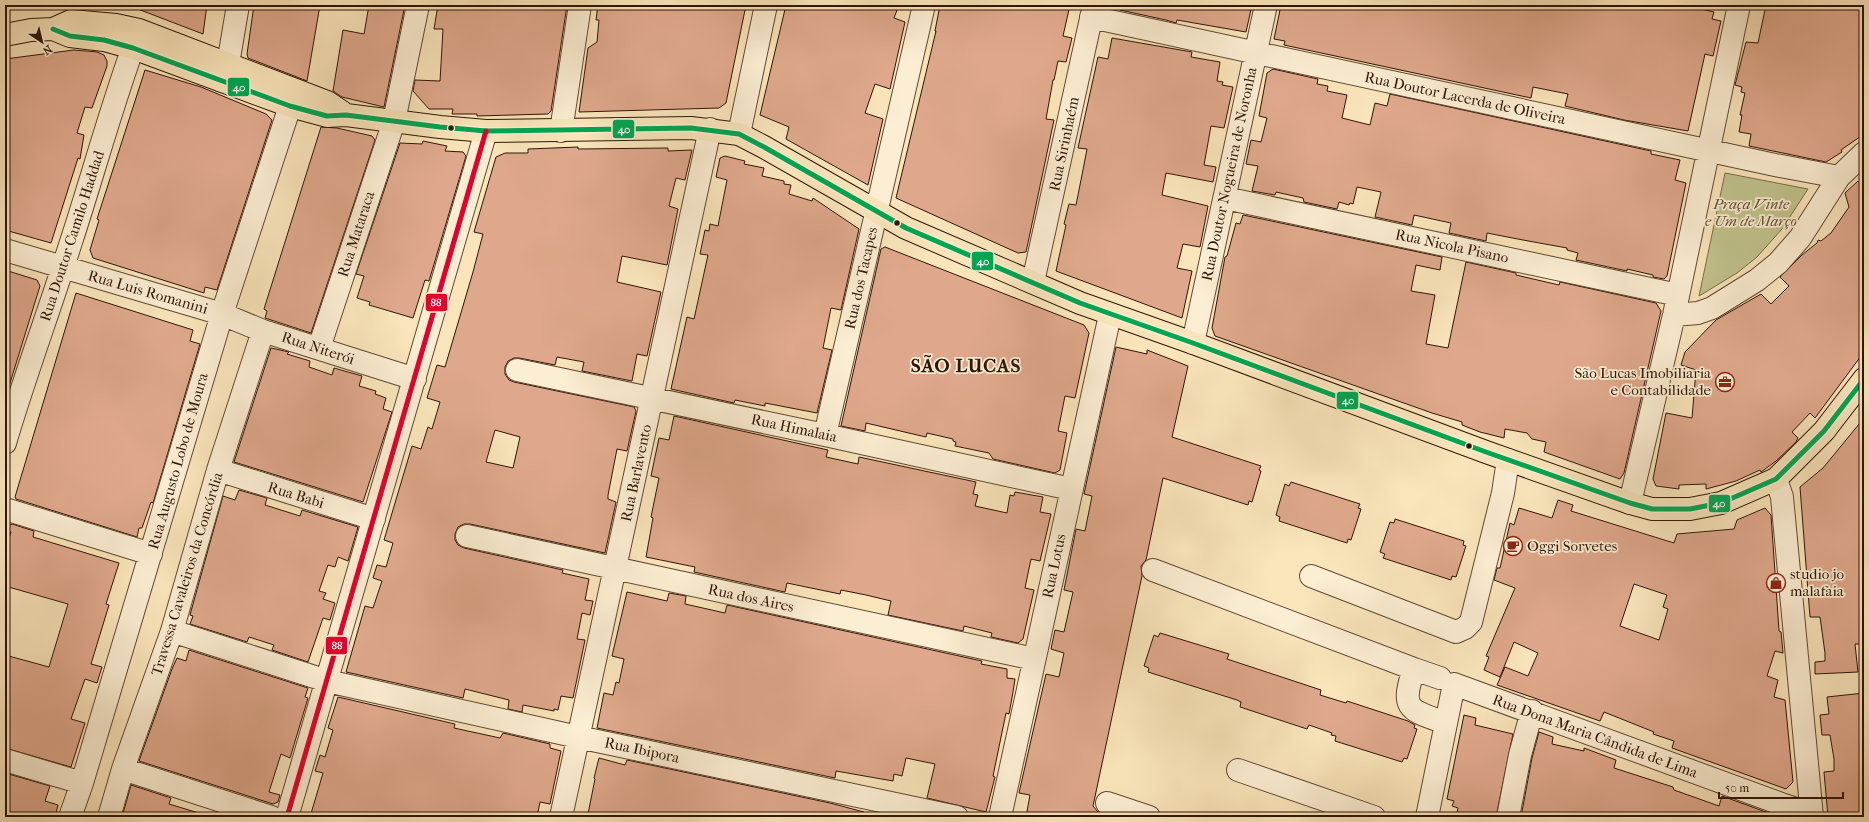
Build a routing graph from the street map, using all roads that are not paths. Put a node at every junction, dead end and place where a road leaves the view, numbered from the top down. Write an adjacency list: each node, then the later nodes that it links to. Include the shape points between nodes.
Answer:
1 (238, 5): 12 (street)
2 (418, 5): 15 (street, Rua Mataraca)
3 (580, 5): 18 (street)
4 (766, 5): 19 (street)
5 (924, 5): 24 (street, Rua dos Tacapes)
6 (1266, 5): 11 (street, Rua Doutor Nogueira de Noronha)
7 (1739, 5): 20 (street)
8 (1092, 11): 11 (street, Rua Doutor Lacerda de Oliveira); 27 (street, Rua Sirinhaém)
9 (5, 35): 10 (main road, via 53,29 70,36 104,40)
10 (136, 39): 12 (main road); 26 (street, Rua Doutor Camilo Haddad)
11 (1256, 53): 20 (street, Rua Doutor Lacerda de Oliveira); 23 (street, Rua Doutor Nogueira de Noronha)
12 (225, 72): 13 (main road); 14 (main road, via 327,102)
13 (290, 106): 14 (main road, via 327,116); 29 (street, Rua Augusto Lobo de Moura)
14 (346, 115): 15 (main road)
15 (394, 121): 17 (main road); 33 (street, Rua Mataraca)
16 (710, 129): 18 (main road); 19 (main road); 38 (street, Rua Barlavento)
17 (486, 130): 18 (main road); 35 (street)
18 (560, 131)
19 (739, 134): 24 (main road)
20 (1708, 150): 22 (street, Rua Doutor Lacerda de Oliveira); 28 (street)
21 (1864, 153): 22 (street)
22 (1839, 177): 28 (street, via 1800,238 1778,263 1757,280 1712,308 1698,313)
23 (1225, 198): 28 (street, Rua Nicola Pisano); 32 (street, Rua Doutor Nogueira de Noronha)
24 (877, 211): 27 (main road, via 906,228); 39 (street, Rua dos Tacapes)
25 (5, 250): 26 (street, Rua Luis Romanini)
26 (62, 267): 29 (street, Rua Luis Romanini); 37 (street, Rua Doutor Camilo Haddad)
27 (1033, 282): 30 (main road)
28 (1676, 305): 45 (street)
29 (222, 314): 31 (street, Rua Niterói); 49 (street, Rua Augusto Lobo de Moura)
30 (1110, 315): 32 (main road); 44 (street, Rua Lotus)
31 (263, 331): 33 (street, Rua Niterói); 42 (street, Travessa Cavaleiros da Concórdia)
32 (1193, 343): 41 (main road)
33 (319, 348): 35 (street, Rua Niterói)
34 (517, 370): 38 (street, Rua Himalaia)
35 (415, 380): 47 (street)
36 (1864, 380): 43 (main road, via 1824,431)
37 (13, 386): 40 (street, Rua Doutor Camilo Haddad)
38 (653, 398): 39 (street, Rua Himalaia); 50 (street, Rua Barlavento)
39 (825, 435): 44 (street, Rua Himalaia)
40 (5, 443)
41 (1508, 460): 45 (main road); 52 (street, via 1503,493 1471,622 1465,628 1456,632)
42 (218, 470): 47 (street, Rua Babi); 53 (street, Travessa Cavaleiros da Concórdia)
43 (1776, 478): 45 (main road, via 1721,502 1690,509 1652,509); 66 (street, via 1782,497)
44 (1071, 489): 54 (street, Rua Lotus)
45 (1630, 503)
46 (5, 509): 49 (street)
47 (374, 519): 57 (street)
48 (467, 536): 50 (street, Rua dos Aires)
49 (151, 554): 64 (street, Rua Augusto Lobo de Moura)
50 (616, 568): 54 (street, Rua dos Aires); 60 (street, Rua Barlavento)
51 (1153, 570): 55 (street)
52 (1311, 576)
53 (172, 631): 57 (street, Rua Ibipora); 62 (street, Travessa Cavaleiros da Concórdia)
54 (1034, 659): 73 (street, Rua Lotus)
55 (1414, 669): 56 (street); 59 (street, via 1407,698 1411,707 1420,714)
56 (1440, 678)
57 (326, 681): 60 (street, Rua Ibipora); 70 (street)
58 (1532, 711): 59 (street, Rua Dona Maria Cândida de Lima, via 1454,684); 66 (street, Rua Dona Maria Cândida de Lima); 77 (street)
59 (1446, 723): 76 (street)
60 (578, 737): 71 (street, Rua Barlavento); 72 (street, Rua Ibipora)
61 (5, 760): 64 (street)
62 (123, 769): 68 (street, Travessa Cavaleiros da Concórdia); 69 (street)
63 (1238, 770): 75 (street)
64 (82, 783): 67 (street, Rua Augusto Lobo de Moura)
65 (1107, 803): 74 (street)
66 (1812, 815)
67 (70, 817)
68 (109, 817)
69 (271, 817)
70 (287, 817)
71 (561, 817)
72 (957, 817)
73 (1000, 817)
74 (1149, 817)
75 (1374, 817)
76 (1427, 817)
77 (1508, 817)

